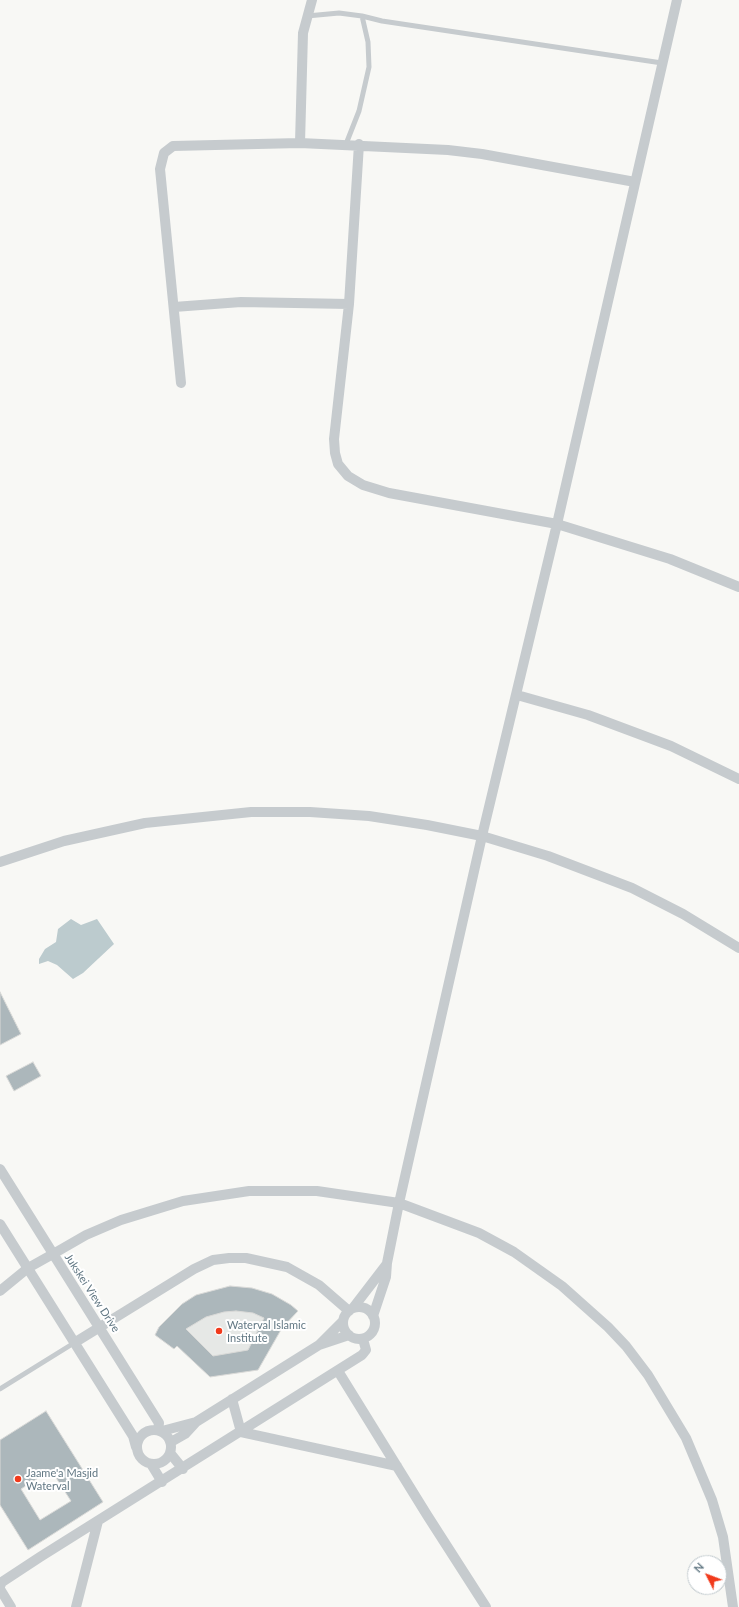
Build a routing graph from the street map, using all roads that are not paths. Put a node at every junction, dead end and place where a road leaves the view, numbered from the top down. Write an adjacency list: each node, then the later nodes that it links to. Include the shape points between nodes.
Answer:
1 (312, 0): 3 (street)
2 (677, 0): 5 (street)
3 (306, 16): 4 (lane, via 339,13); 6 (street, via 303,33)
4 (362, 16): 5 (lane); 7 (lane, via 368,42 369,67 359,111)
5 (662, 63): 9 (street)
6 (300, 143): 7 (street); 11 (street, via 173,146 164,153 160,169)
7 (346, 144): 8 (street)
8 (359, 144): 9 (street, via 482,154); 10 (street)
9 (635, 182): 13 (street)
10 (349, 304): 11 (street, via 241,302); 13 (street, via 334,439 338,464 348,476 363,485 389,493)
11 (174, 307): 12 (street)
12 (181, 383)
13 (557, 524): 14 (street, via 670,559); 15 (street)
14 (739, 588)
15 (517, 695): 16 (street, via 588,715 651,738); 17 (street)
16 (739, 779)
17 (482, 836): 18 (street, via 369,816 251,812 145,823 64,841); 19 (street, via 548,856 632,888 683,914); 21 (street)
18 (0, 862)
19 (739, 948)
20 (0, 1169): 23 (street, Jukskei View Drive)
21 (399, 1203): 23 (street, via 317,1191 249,1191 215,1196 183,1201 121,1220 86,1235); 24 (street); 53 (street, via 479,1233 514,1252 562,1286 626,1346 670,1410 699,1465 723,1537)
22 (0, 1224): 25 (street)
23 (53, 1254): 25 (street); 30 (street, Jukskei View Drive)
24 (387, 1263): 27 (street); 28 (street, via 386,1277)
25 (28, 1268): 26 (street); 33 (street)
26 (0, 1291)
27 (351, 1310): 28 (street, via 365,1308); 29 (street); 30 (street, via 319,1285 287,1267 246,1258 229,1258 213,1260 194,1269)
28 (373, 1316): 32 (street, via 375,1321 372,1332)
29 (343, 1321): 31 (street, via 345,1331); 34 (street)
30 (99, 1327): 33 (street); 39 (street, Jukskei View Drive, via 159,1423)
31 (349, 1335): 32 (street); 34 (street)
32 (362, 1339): 35 (street, via 366,1350)
33 (74, 1343): 36 (lane); 42 (street, via 133,1436)
34 (319, 1345): 37 (street)
35 (338, 1371): 40 (street); 45 (street)
36 (0, 1389)
37 (232, 1400): 38 (street); 40 (street)
38 (196, 1422): 39 (street); 41 (street, via 185,1434)
39 (160, 1431): 41 (street); 42 (street, via 143,1433)
40 (241, 1432): 45 (street); 46 (street)
41 (171, 1442): 43 (street)
42 (136, 1446): 44 (street, via 142,1460)
43 (170, 1453): 44 (street, via 162,1462); 46 (street)
44 (151, 1464): 47 (street)
45 (397, 1466): 52 (street)
46 (183, 1469): 47 (street)
47 (162, 1482): 48 (street)
48 (98, 1521): 49 (street, via 2,1582); 51 (street)
49 (0, 1588): 50 (street)
50 (11, 1607)
51 (76, 1607)
52 (486, 1607)
53 (733, 1607)

